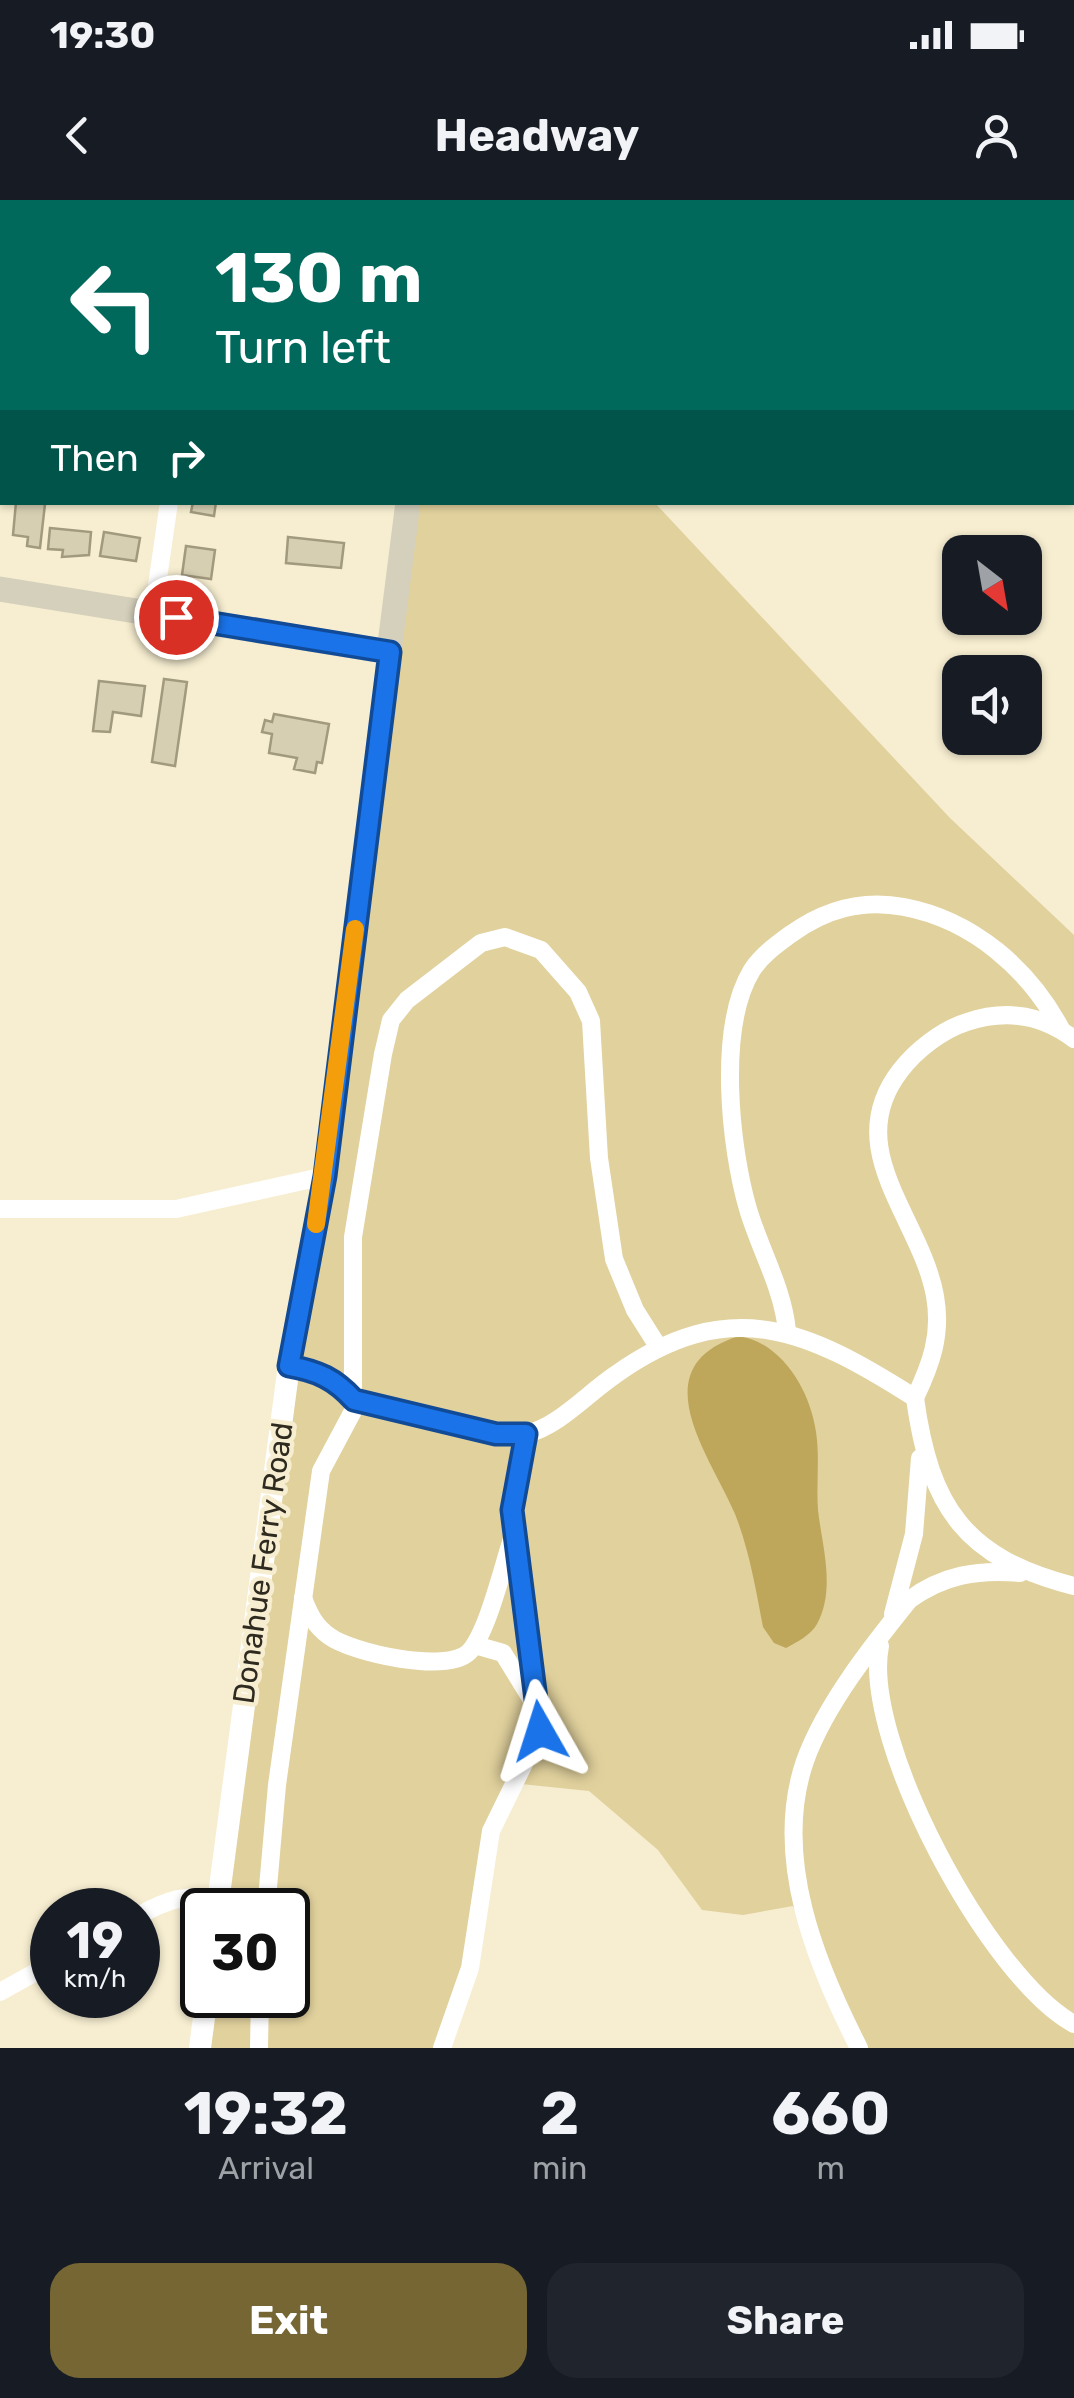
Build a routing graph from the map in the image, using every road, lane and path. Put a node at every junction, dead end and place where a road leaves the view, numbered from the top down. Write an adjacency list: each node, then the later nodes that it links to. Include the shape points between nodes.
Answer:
1 (168, 505): 4 (street)
2 (408, 505): 5 (main road, Donahue Ferry Road)
3 (0, 589): 4 (main road)
4 (153, 613): 5 (main road)
5 (390, 652): 7 (street, Donahue Ferry Road)
6 (1067, 1034): 9 (street, via 1007,957 957,925 913,908 851,904 797,930 762,958 743,990 731,1086 744,1192); 12 (street, via 1022,1015 958,1025 918,1051 887,1089 878,1114 878,1160 923,1250 936,1300 933,1361)
7 (325, 1176): 8 (street, via 176,1209); 11 (street, Donahue Ferry Road)
8 (0, 1209)
9 (787, 1331): 10 (street, via 728,1328); 12 (street)
10 (659, 1348): 13 (street, via 634,1310 614,1259 599,1158 591,1021 561,968 541,950 505,936 481,942 456,960 391,1020 353,1237); 15 (street)
11 (289, 1366): 13 (street, via 318,1371); 24 (street, Donahue Ferry Road)
12 (916, 1398): 14 (street)
13 (354, 1400): 15 (street, via 496,1434); 19 (street, via 321,1471)
14 (920, 1433): 17 (street, via 940,1494 966,1532); 20 (street, via 914,1534)
15 (526, 1434): 16 (street, via 513,1491)
16 (515, 1530): 22 (street); 23 (street)
17 (1026, 1574): 18 (street); 20 (street, via 994,1570 948,1578 909,1600)
18 (1074, 1586)
19 (303, 1598): 22 (street, via 319,1628 351,1647 445,1664); 25 (street)
20 (890, 1623): 21 (street)
21 (880, 1641): 30 (street, via 880,1702 935,1848 1019,1972); 34 (street, via 806,1760 796,1814 809,1934)
22 (475, 1645): 23 (street, via 503,1653 515,1668)
23 (540, 1731): 33 (street, via 491,1831 470,1968)
24 (220, 1888)
25 (268, 1888)
26 (30, 1975): 27 (street)
27 (0, 1992)
28 (203, 2018): 31 (street)
29 (260, 2018): 32 (street)
30 (1073, 2026)
31 (200, 2048)
32 (259, 2048)
33 (442, 2048)
34 (859, 2048)

